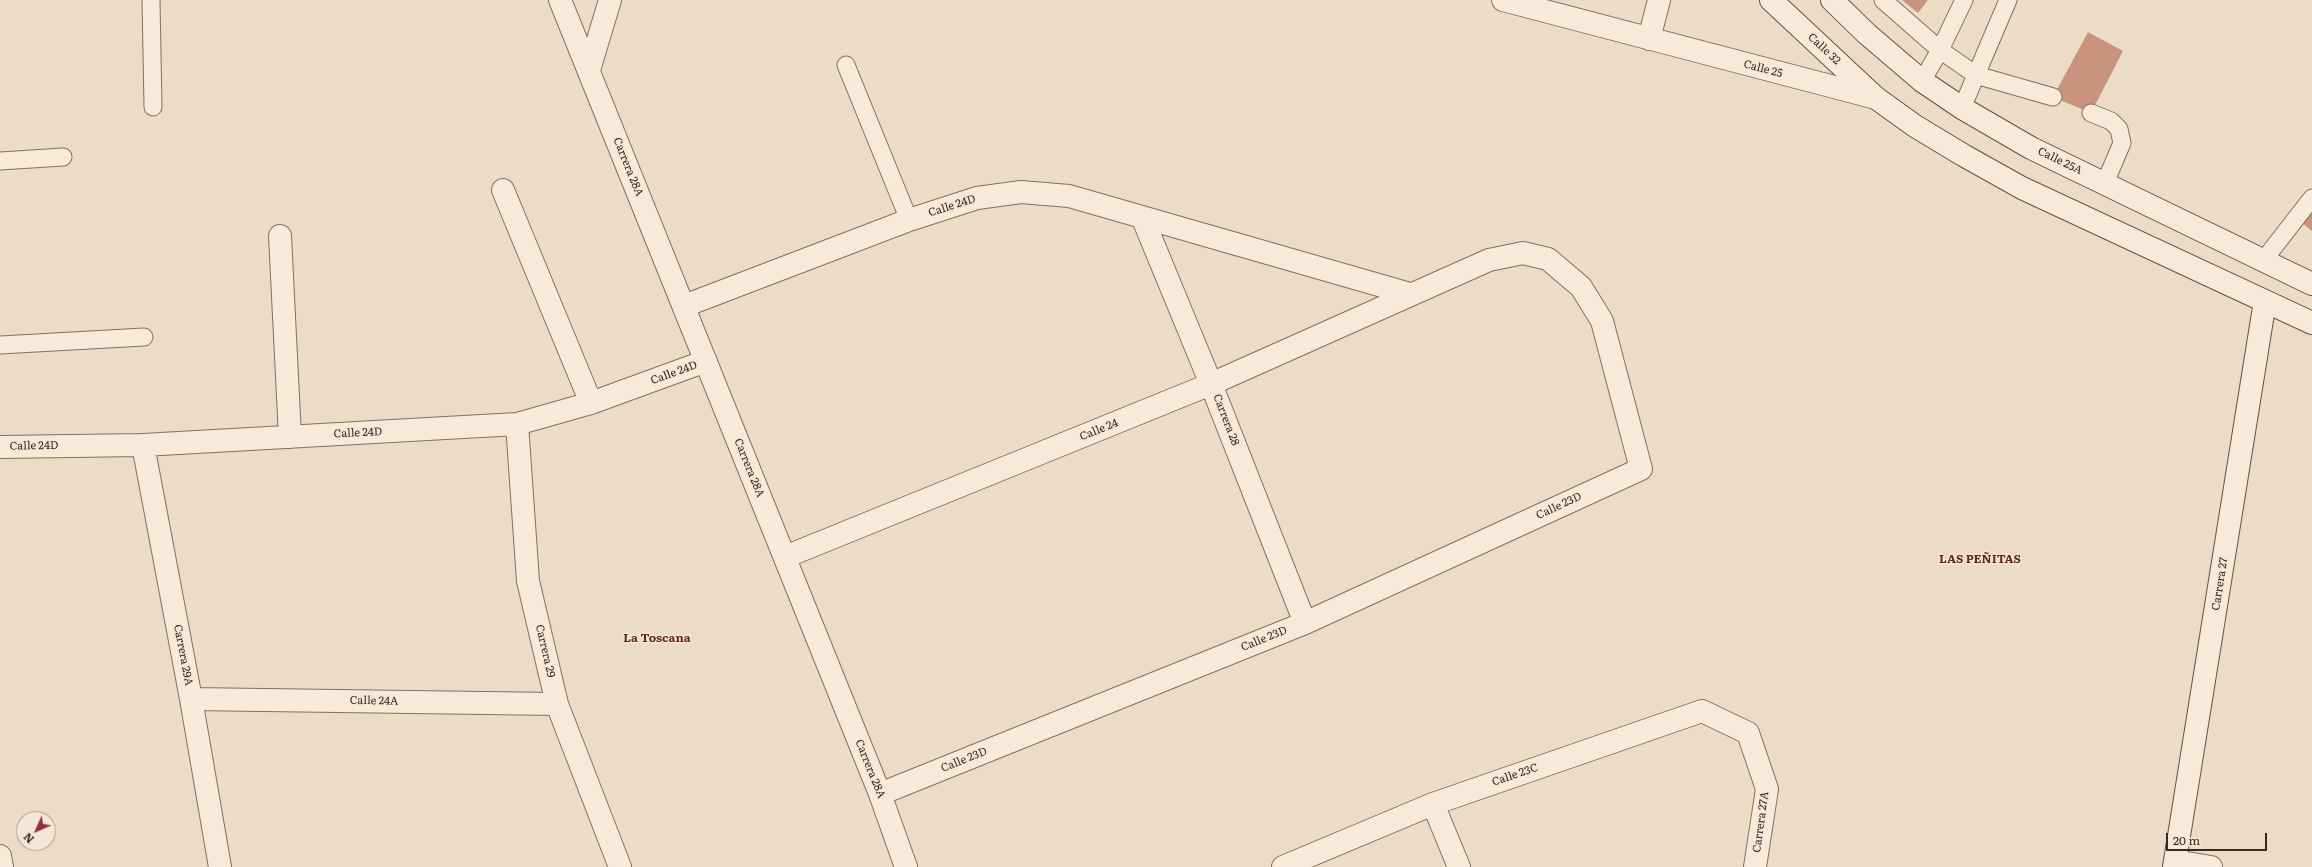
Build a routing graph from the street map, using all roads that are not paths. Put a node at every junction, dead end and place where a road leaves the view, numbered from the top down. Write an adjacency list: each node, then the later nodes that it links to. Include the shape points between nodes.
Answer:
1 (151, 0): 19 (lane)
2 (560, 0): 14 (street, Carrera 28A)
3 (610, 0): 14 (street)
4 (1503, 0): 11 (street, Calle 25)
5 (1660, 0): 11 (street)
6 (1771, 0): 18 (street, Calle 32)
7 (1832, 0): 16 (street, Calle 25A)
8 (1883, 0): 12 (lane)
9 (1964, 0): 12 (lane)
10 (2008, 0): 15 (lane)
11 (1649, 39): 18 (street, Calle 25)
12 (1940, 50): 15 (lane); 16 (lane)
13 (846, 65): 28 (lane)
14 (589, 70): 34 (street, Carrera 28A)
15 (1976, 75): 17 (lane); 20 (lane)
16 (1922, 81): 20 (street, Calle 25A)
17 (2052, 97)
18 (1876, 98): 33 (street, via 1915,126 2022,188)
19 (153, 107)
20 (1962, 108): 24 (street, Calle 25A, via 2031,148)
21 (2091, 113): 24 (lane, via 2111,121 2119,129 2122,143)
22 (63, 156): 23 (lane)
23 (0, 161)
24 (2105, 184): 30 (street, Calle 25A)
25 (503, 190): 40 (street)
26 (2312, 198): 30 (lane)
27 (1143, 218): 28 (street, Calle 24D, via 1069,196 1021,192 977,198); 32 (street, Calle 24D); 39 (street, Carrera 28)
28 (909, 220): 34 (street, Calle 24D)
29 (280, 236): 42 (street)
30 (2263, 261): 31 (street, Calle 25A)
31 (2312, 284)
32 (1410, 294): 39 (street, Calle 24); 45 (street, Calle 24, via 1489,260 1522,253 1548,259 1581,287 1602,322)
33 (2265, 301): 35 (street); 54 (street, Carrera 27)
34 (684, 306): 38 (street, Carrera 28A)
35 (2312, 323)
36 (144, 337): 37 (lane)
37 (0, 345)
38 (706, 361): 40 (street, Calle 24D); 46 (street, Carrera 28A)
39 (1211, 384): 46 (street, Calle 24); 47 (street, Carrera 28)
40 (592, 403): 41 (street, Calle 24D)
41 (517, 424): 42 (street, Calle 24D); 49 (street, Carrera 29, via 528,581)
42 (290, 437): 43 (street, Calle 24D)
43 (143, 445): 44 (street, Calle 24D); 48 (street, Carrera 29A)
44 (0, 447)
45 (1641, 469): 47 (street, Calle 23D)
46 (785, 557): 51 (street, Carrera 28A)
47 (1305, 623): 51 (street, Calle 23D)
48 (191, 698): 49 (street, Calle 24A); 56 (street, Carrera 29A)
49 (557, 704): 57 (street, Carrera 29)
50 (1748, 733): 52 (street, Calle 23C, via 1702,711); 61 (street, Carrera 27A, via 1767,789)
51 (880, 794): 58 (street, Carrera 28A)
52 (1433, 804): 59 (street, Calle 23C); 60 (street)
53 (0, 856): 55 (street)
54 (2174, 864): 62 (street)
55 (2, 867)
56 (220, 867)
57 (620, 867)
58 (906, 867)
59 (1283, 867)
60 (1459, 867)
61 (1755, 867)
62 (2211, 867)

